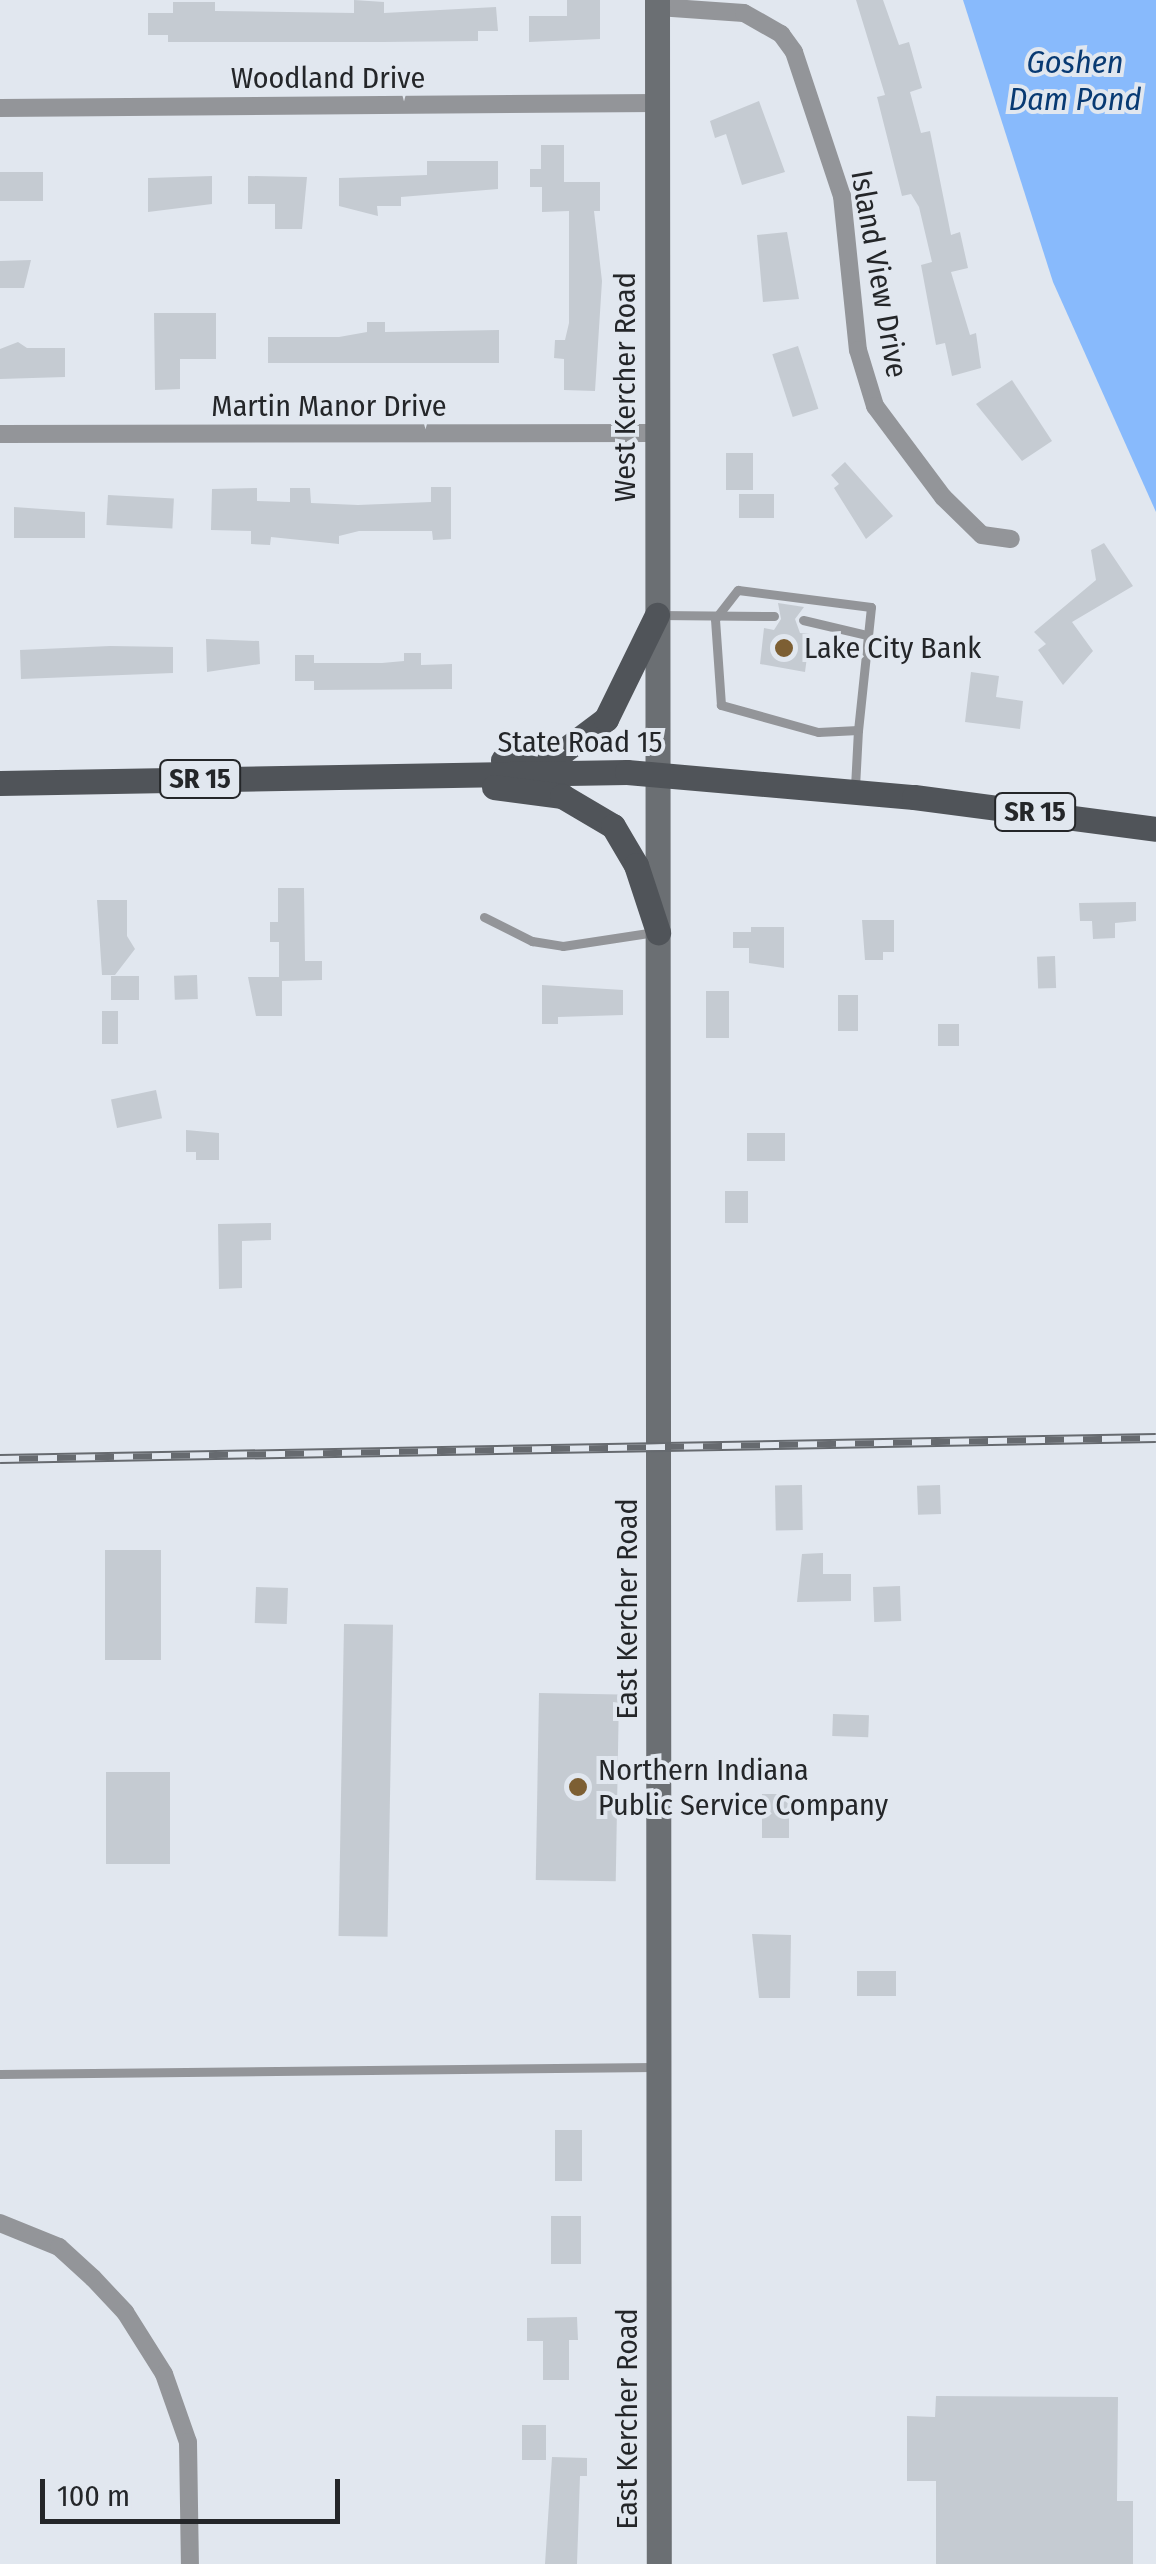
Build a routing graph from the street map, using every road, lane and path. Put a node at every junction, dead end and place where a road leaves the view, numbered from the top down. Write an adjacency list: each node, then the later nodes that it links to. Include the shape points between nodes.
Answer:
1 (658, 3): 2 (main road, West Kercher Road); 6 (street, Island View Drive, via 744,13 780,34 794,52 842,196 858,350 876,406 943,497 982,534)
2 (657, 103): 3 (street, Woodland Drive); 4 (main road, West Kercher Road)
3 (0, 108)
4 (658, 433): 5 (street, Martin Manor Drive); 7 (main road, West Kercher Road)
5 (0, 434)
6 (1011, 539)
7 (657, 615): 9 (lane); 13 (main road, West Kercher Road); 14 (main road, via 618,700 588,736 562,752)
8 (774, 616): 9 (lane, via 738,612)
9 (715, 619): 11 (lane, via 731,596 752,590 871,607); 12 (lane, via 722,705 818,732)
10 (803, 620): 11 (lane)
11 (867, 635): 12 (lane)
12 (858, 730): 16 (lane)
13 (658, 774): 14 (main road, State Road 15 / SR 15); 16 (main road, State Road 15 / SR 15); 19 (main road, East Kercher Road)
14 (399, 775): 15 (main road, State Road 15 / SR 15); 19 (main road, via 562,796 588,806 625,844)
15 (0, 783)
16 (855, 791): 17 (main road, State Road 15 / SR 15)
17 (1156, 829)
18 (484, 917): 19 (lane, via 532,941 563,946)
19 (658, 932): 20 (main road, East Kercher Road)
20 (662, 2066): 21 (lane); 24 (main road, East Kercher Road)
21 (0, 2074)
22 (0, 2223): 23 (street, via 59,2247 125,2312 164,2374 188,2442)
23 (190, 2564)
24 (659, 2564)

